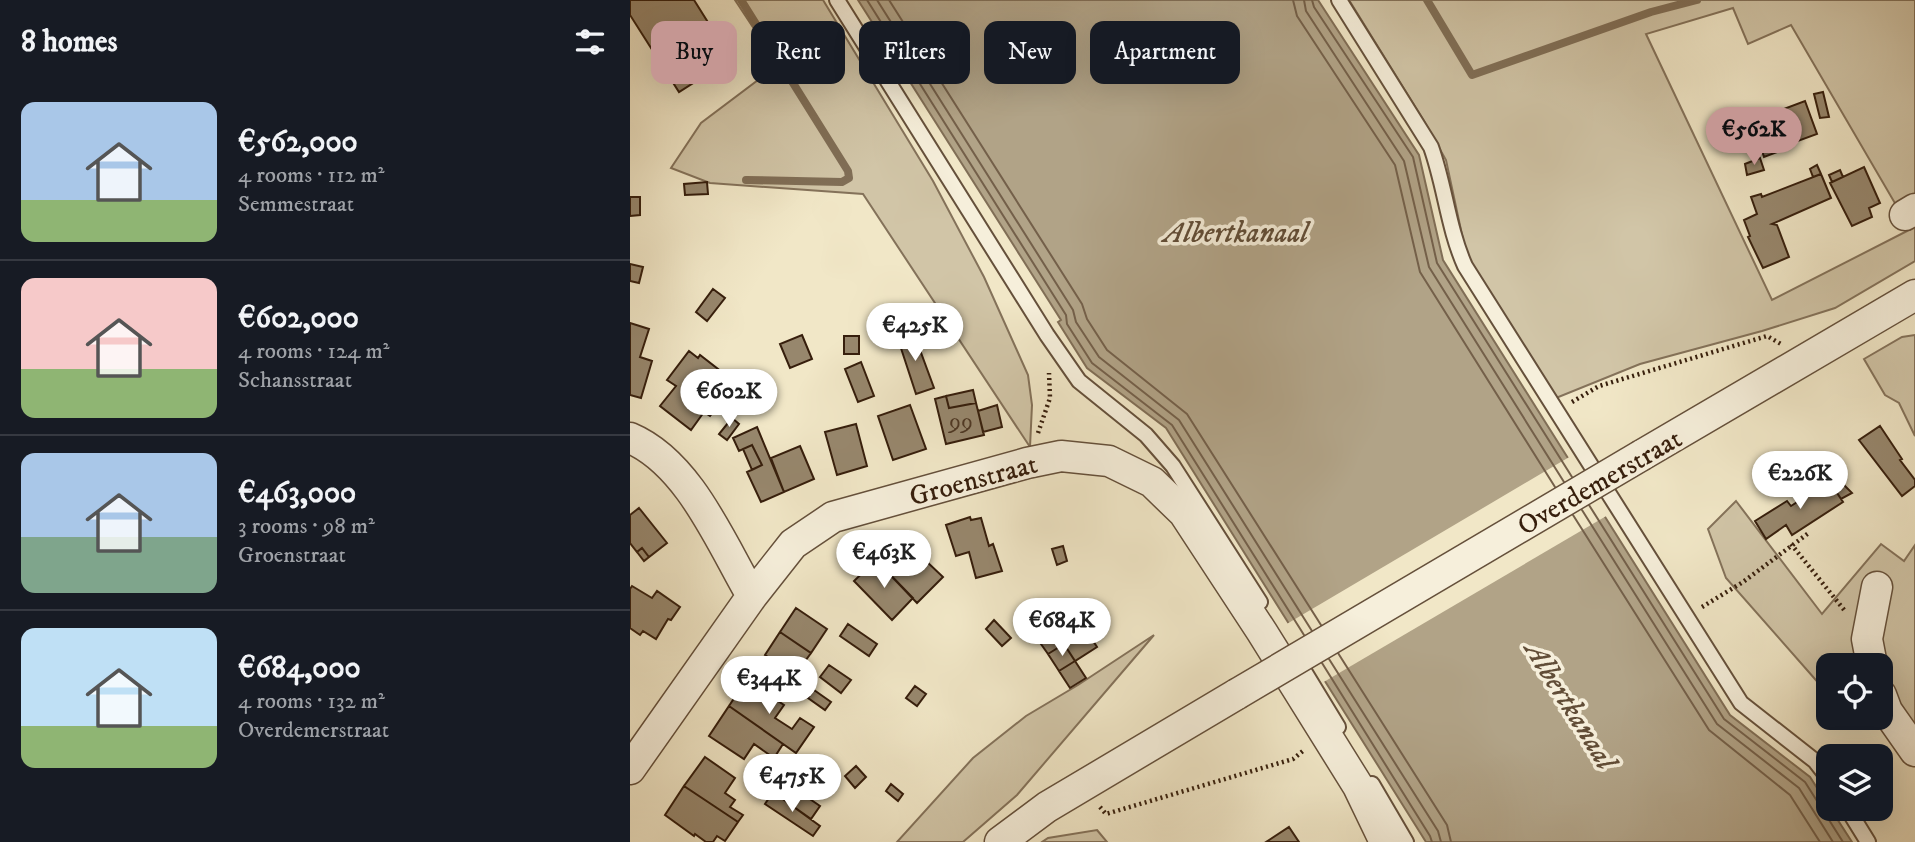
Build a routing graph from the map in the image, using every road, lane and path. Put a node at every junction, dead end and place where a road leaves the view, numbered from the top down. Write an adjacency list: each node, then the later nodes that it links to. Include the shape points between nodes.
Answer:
1 (837, 0): 4 (lane)
2 (1339, 0): 6 (lane, via 1431,147 1465,266)
3 (1915, 295): 22 (street, Overdemerstraat, bridge, via 1047,807)
4 (1047, 335): 8 (path, via 1050,398); 24 (lane, via 1079,381 1146,435 1173,466 1319,694)
5 (1785, 346): 6 (path, via 1767,336 1599,386)
6 (1558, 411): 13 (lane)
7 (630, 438): 12 (street, via 673,469 696,497)
8 (1027, 463): 12 (street, Groenstraat, via 832,517 793,544); 23 (street, Groenstraat, via 1061,456 1109,461 1152,482 1184,513 1358,786)
9 (1810, 532): 10 (path)
10 (1791, 544): 13 (path, via 1743,582); 14 (path)
11 (1877, 587): 14 (street)
12 (752, 596): 19 (street, Groenstraat)
13 (1687, 616): 18 (lane, via 1741,703)
14 (1870, 652)
15 (1893, 720): 16 (street)
16 (1915, 751)
17 (1293, 759): 20 (path)
18 (1816, 762)
19 (630, 769)
20 (1106, 814)
21 (1855, 821): 25 (lane)
22 (1000, 842)
23 (1385, 842)
24 (1406, 842)
25 (1868, 842)

